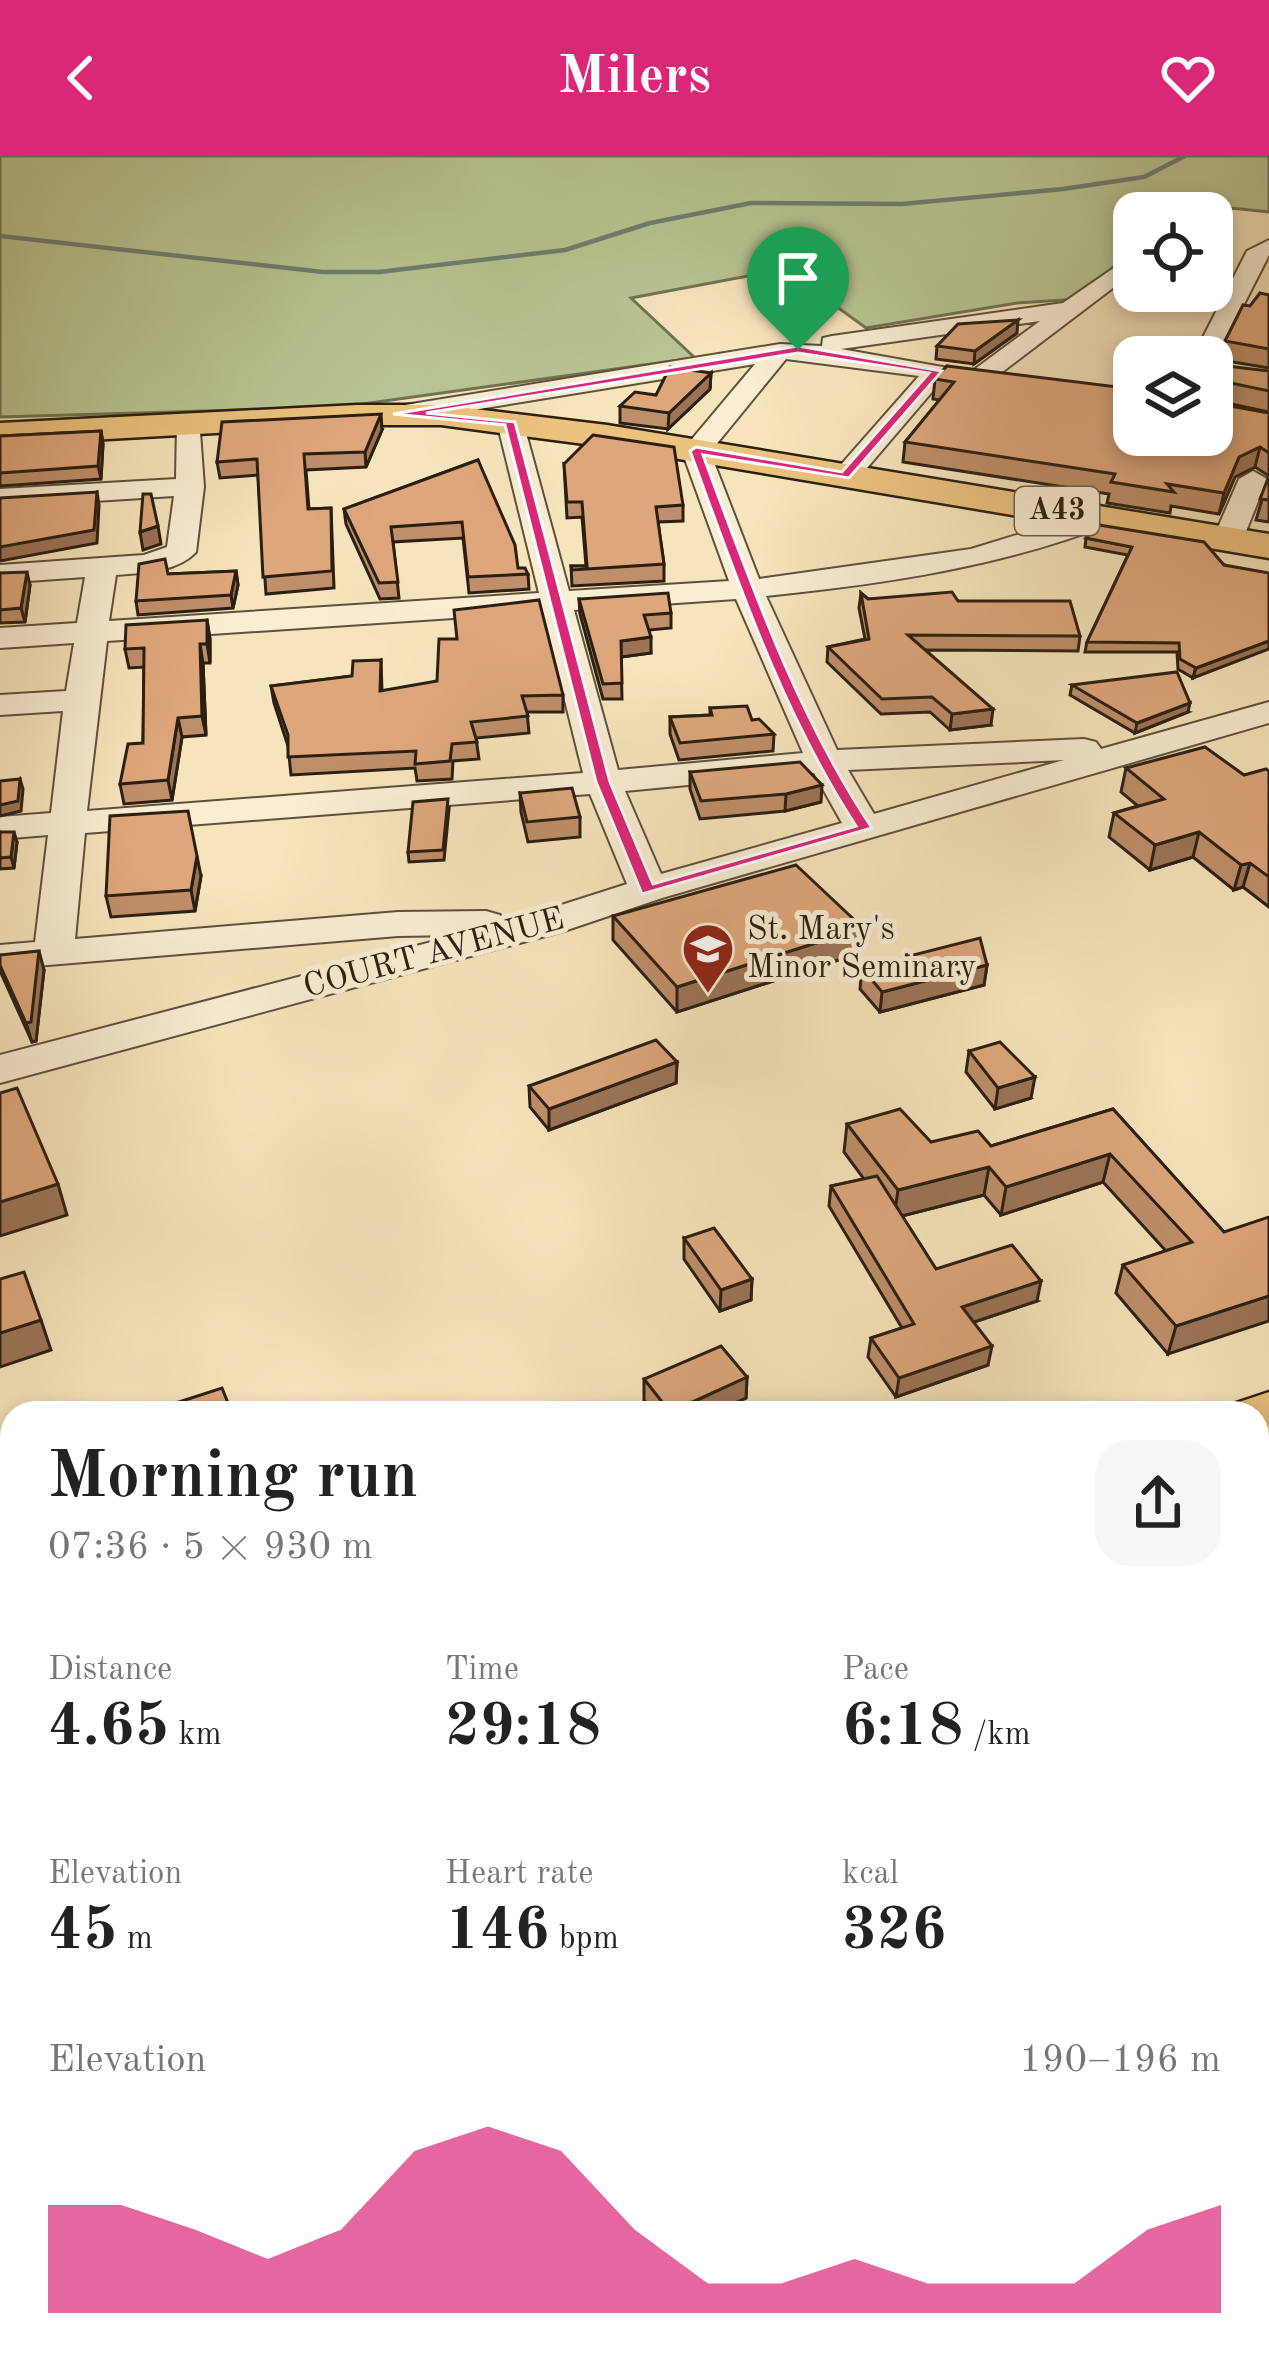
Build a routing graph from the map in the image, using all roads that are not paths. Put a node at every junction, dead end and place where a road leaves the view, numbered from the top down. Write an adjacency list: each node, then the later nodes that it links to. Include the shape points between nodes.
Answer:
1 (1269, 247): 4 (street, via 1258,251)
2 (1113, 281): 6 (street)
3 (1233, 291): 4 (street)
4 (1240, 292): 5 (street); 7 (street)
5 (1269, 296)
6 (1071, 309): 8 (street); 10 (street)
7 (1216, 336)
8 (789, 350): 9 (street); 12 (street); 16 (street)
9 (937, 371): 10 (street); 17 (street)
10 (980, 377): 11 (street)
11 (1024, 384)
12 (398, 414): 13 (main road, A43); 14 (main road, A43)
13 (510, 422): 16 (main road, A43); 27 (street)
14 (190, 424): 15 (main road, A43); 19 (street)
15 (0, 434)
16 (696, 451): 17 (main road, A43); 26 (street)
17 (845, 476): 21 (main road, A43)
18 (1253, 479): 22 (street)
19 (190, 487): 20 (street); 24 (street, via 181,552 162,562)
20 (0, 497)
21 (1101, 518): 22 (main road, A43); 26 (street, via 1044,542 958,562)
22 (1228, 539): 23 (main road, A43)
23 (1269, 546)
24 (102, 568): 25 (street); 28 (street)
25 (0, 574)
26 (747, 589): 27 (street); 34 (street)
27 (555, 602): 28 (street); 35 (street)
28 (91, 633): 29 (street); 30 (street)
29 (0, 638)
30 (81, 700): 31 (street); 36 (street)
31 (0, 705)
32 (1269, 712): 33 (street, COURT AVENUE)
33 (1147, 749): 34 (street); 38 (street, COURT AVENUE)
34 (820, 760): 35 (street); 38 (street)
35 (603, 782): 36 (street); 39 (street)
36 (66, 823): 37 (street); 41 (street)
37 (0, 828)
38 (865, 828): 39 (street, COURT AVENUE)
39 (648, 890): 40 (street, COURT AVENUE)
40 (550, 923): 41 (street, via 398,924); 43 (street, COURT AVENUE)
41 (54, 952): 42 (street)
42 (0, 957)
43 (0, 1069)

